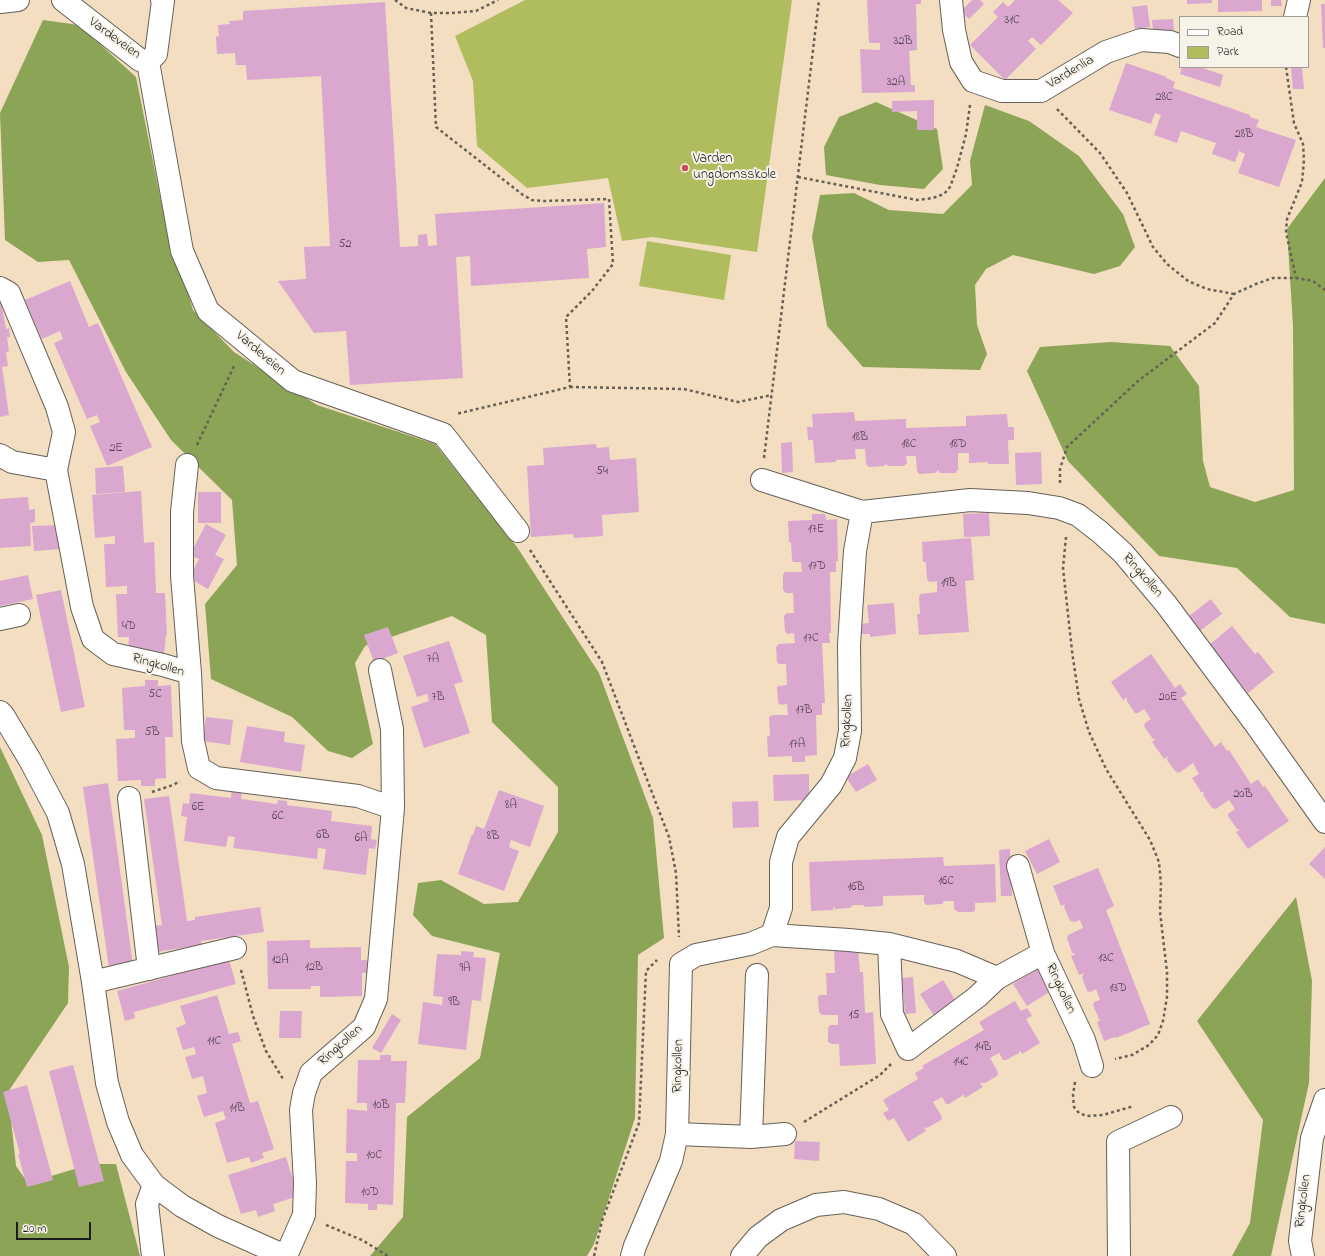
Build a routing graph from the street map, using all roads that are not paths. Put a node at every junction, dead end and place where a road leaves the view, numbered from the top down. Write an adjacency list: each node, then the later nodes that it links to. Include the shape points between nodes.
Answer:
1 (18, 0): 6 (street)
2 (62, 0): 9 (street, Vardeveien, via 140,60)
3 (162, 0): 9 (street, Vardeveien, via 156,54)
4 (951, 0): 8 (street, Vardenlia, via 961,62 973,81 1002,91 1040,91 1106,52 1141,40 1170,42)
5 (1299, 0): 7 (street)
6 (0, 2)
7 (1295, 16)
8 (1179, 46)
9 (148, 62): 16 (street, Vardeveien, via 182,251 208,311 293,382 443,434)
10 (0, 288): 13 (street, via 9,293 58,407 64,432)
11 (0, 456): 13 (street, via 12,462)
12 (187, 465): 18 (street, via 182,512 182,576)
13 (56, 470): 18 (street, Ringkollen, via 82,607 93,638 114,654)
14 (762, 480): 15 (street, Ringkollen)
15 (862, 512): 22 (street, Ringkollen, via 970,500 1028,503 1068,511 1100,532 1123,553 1166,604); 24 (street, Ringkollen, via 855,551 849,645 850,731 845,758 831,785 788,837 781,862 781,908)
16 (518, 531)
17 (380, 670): 21 (street, Ringkollen, via 392,729)
18 (190, 673): 21 (street, Ringkollen, via 193,741 199,768 216,778 358,796)
19 (0, 712): 31 (street, Ringkollen, via 30,760 58,813 73,864)
20 (129, 798): 28 (street)
21 (393, 808): 40 (street, Ringkollen, via 376,999 364,1027 311,1073 301,1110 304,1215)
22 (1325, 822)
23 (1018, 866): 27 (street)
24 (772, 935): 25 (street); 35 (street, Ringkollen, via 750,944 671,960)
25 (889, 944): 30 (street, via 957,961); 30 (street, Ringkollen, via 892,1014 908,1049 977,997)
26 (236, 948): 28 (street)
27 (1043, 953): 30 (street, Ringkollen); 32 (street, Ringkollen, via 1084,1040)
28 (149, 969): 31 (street)
29 (756, 975): 37 (street)
30 (996, 978)
31 (93, 982): 38 (street, Ringkollen, via 107,1083 118,1122 132,1155)
32 (1092, 1066)
33 (1325, 1100): 45 (street, Ringkollen, via 1312,1138 1300,1241)
34 (1171, 1118): 44 (street, via 1118,1142)
35 (677, 1134): 37 (street); 41 (street, Ringkollen, via 671,1161)
36 (785, 1134): 37 (street)
37 (750, 1137)
38 (154, 1185): 39 (street, via 147,1204); 40 (street, Ringkollen, via 182,1206 218,1226)
39 (153, 1256)
40 (286, 1256)
41 (632, 1256)
42 (742, 1256): 43 (street, via 758,1236 781,1220 816,1205 844,1202 879,1209 914,1224)
43 (945, 1256)
44 (1119, 1256)
45 (1303, 1256)

